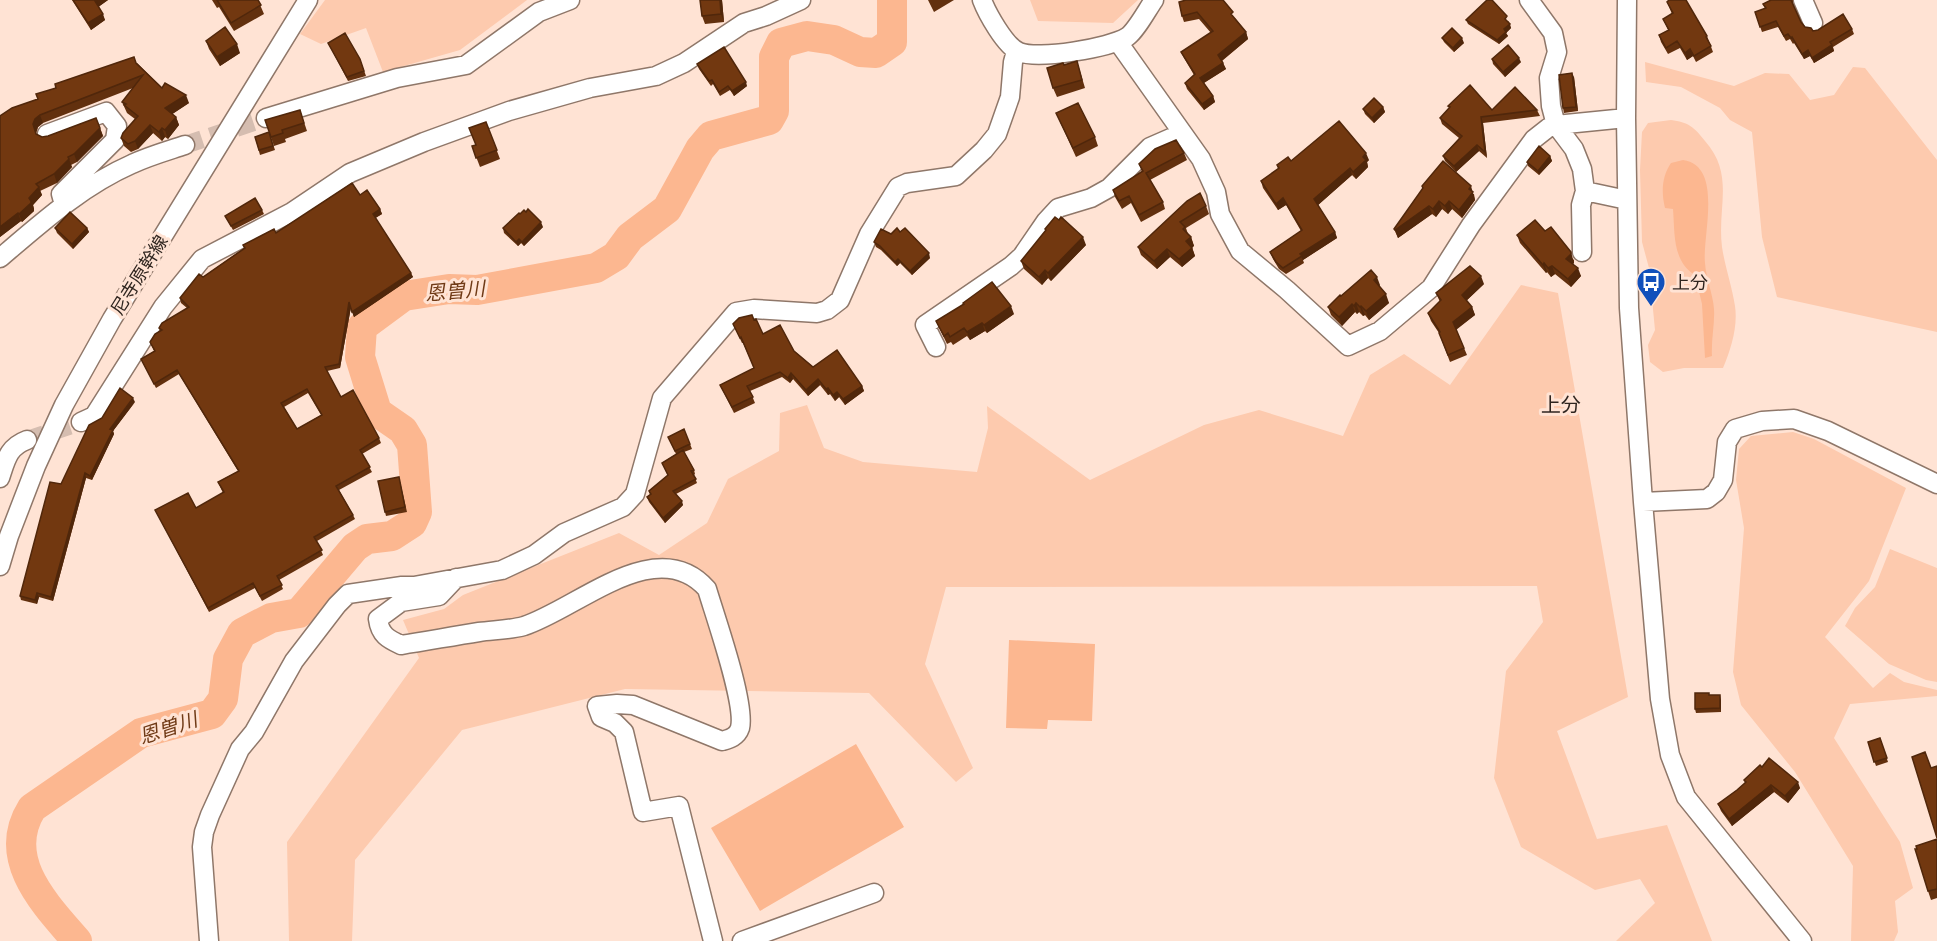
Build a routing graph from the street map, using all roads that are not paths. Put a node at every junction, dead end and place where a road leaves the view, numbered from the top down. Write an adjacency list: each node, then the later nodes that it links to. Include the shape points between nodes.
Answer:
1 (308, 0): 31 (street, 尼寺原幹線, via 63,405)
2 (570, 0): 14 (street, via 539,12 466,65 386,81)
3 (801, 0): 12 (street, via 744,23)
4 (982, 0): 11 (street, via 990,19)
5 (1154, 0): 10 (street, via 1129,36)
6 (1529, 0): 16 (street, via 1553,33 1557,52 1549,78)
7 (1627, 0): 15 (street)
8 (1803, 0): 9 (street)
9 (1813, 23)
10 (1118, 42): 11 (street, via 1060,54 1028,55); 17 (street)
11 (1016, 51): 32 (street, via 1010,97 997,134 956,176 897,187 869,234 840,300 817,313 754,309 736,312 662,398 635,494 623,507 564,533 534,555 502,570)
12 (669, 70): 13 (street, via 658,86); 26 (street, via 509,111 424,142 350,173 292,212 202,259 163,307 94,416)
13 (642, 91)
14 (266, 118)
15 (1626, 118): 16 (street); 21 (street)
16 (1556, 125): 17 (street, via 1534,139 1431,288 1380,331 1348,346 1240,250 1220,214 1216,192 1201,159); 20 (street, via 1574,149)
17 (1182, 133): 25 (street, via 1150,147 1109,188 1058,208 1011,266 925,325)
18 (57, 134): 22 (street, via 106,112 117,126 115,140 108,149 61,194)
19 (185, 144): 22 (street, via 132,164)
20 (1585, 191): 21 (street); 23 (street, via 1581,205)
21 (1627, 200): 30 (street, via 1629,308)
22 (64, 205): 24 (street)
23 (1582, 252)
24 (0, 258)
25 (936, 347)
26 (81, 422)
27 (27, 440): 28 (street, via 15,445)
28 (0, 478)
29 (1937, 484): 30 (street, via 1828,431 1784,419 1735,429 1727,442 1723,480 1707,499)
30 (1643, 502): 37 (street, via 1660,699 1670,755 1686,797)
31 (0, 566)
32 (456, 578): 34 (street, via 348,594 294,661 254,732 240,749 204,832); 35 (street, via 439,596 401,602 383,614 378,619 386,638 401,645 524,626 630,573 657,568 687,572 707,589 740,710 740,729 733,738 722,741 633,705 597,706 601,717 624,732 643,812 679,806)
33 (874, 893): 36 (street)
34 (209, 941)
35 (713, 941)
36 (742, 941)
37 (1802, 941)

